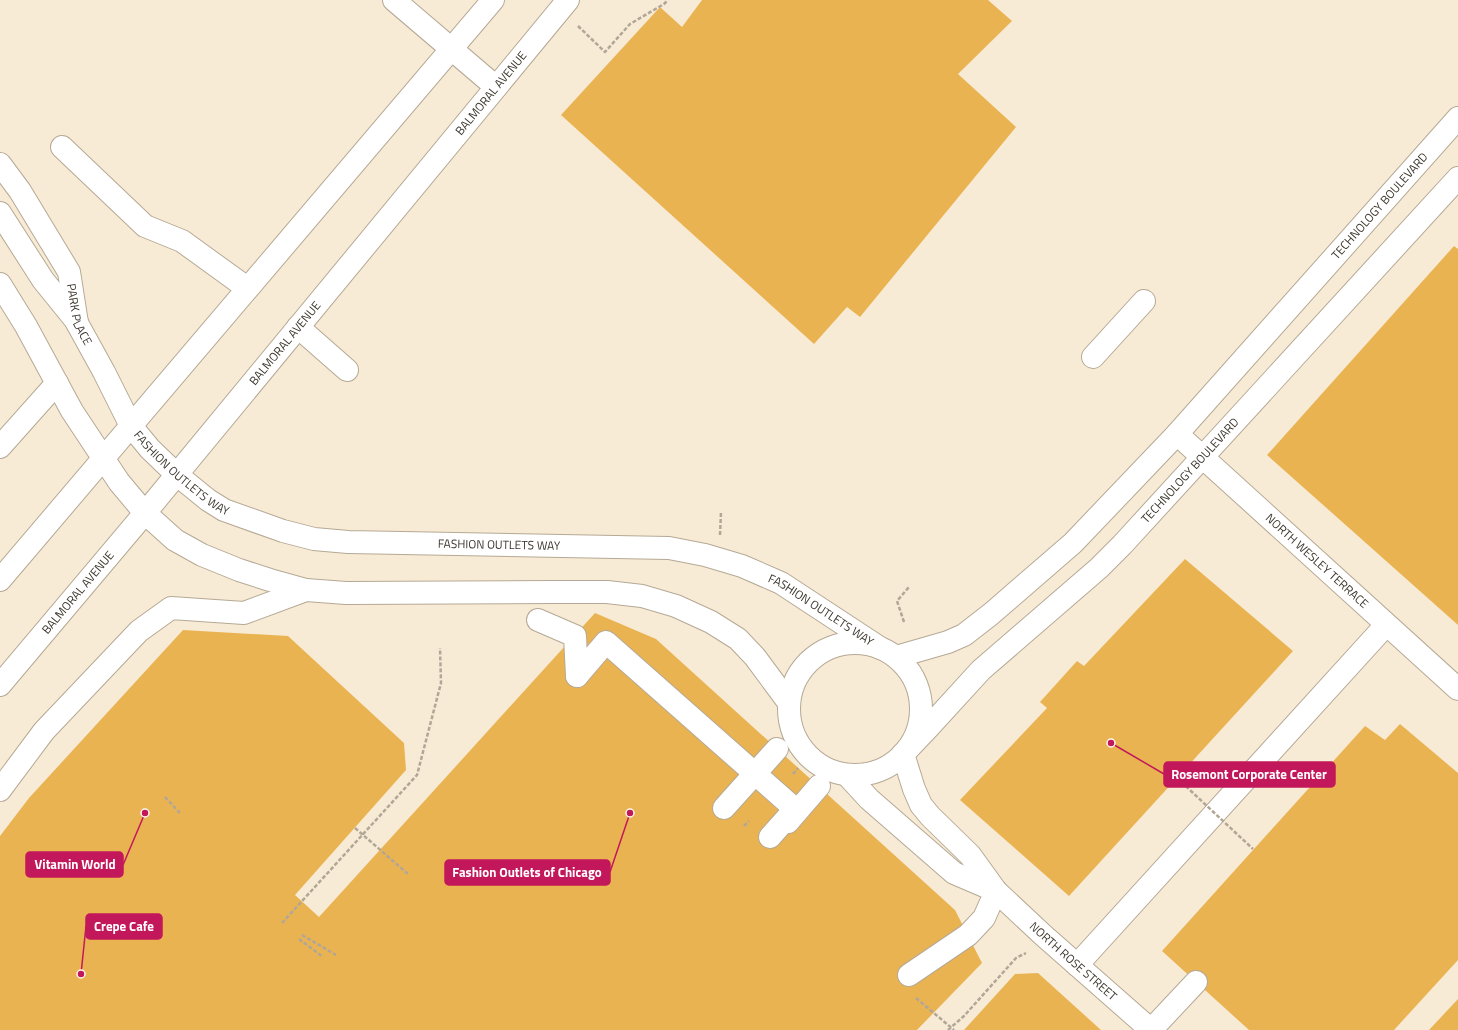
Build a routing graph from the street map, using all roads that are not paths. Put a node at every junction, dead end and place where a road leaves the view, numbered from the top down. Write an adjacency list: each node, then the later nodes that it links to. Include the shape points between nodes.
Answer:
1 (394, 0): 4 (street)
2 (493, 0): 4 (street)
3 (568, 0): 5 (street, BALMORAL AVENUE)
4 (450, 49): 5 (street); 12 (street)
5 (496, 87): 15 (street, BALMORAL AVENUE)
6 (1458, 118): 20 (street, TECHNOLOGY BOULEVARD)
7 (62, 147): 12 (street, via 145,226 182,241)
8 (0, 164): 14 (street, PARK PLACE, via 20,191 69,272)
9 (1458, 178): 22 (street, TECHNOLOGY BOULEVARD)
10 (0, 213): 14 (street, via 43,280)
11 (0, 284): 18 (street)
12 (247, 288): 19 (street)
13 (1144, 301): 16 (street)
14 (77, 323): 19 (street, PARK PLACE)
15 (298, 327): 17 (street); 24 (street, BALMORAL AVENUE)
16 (1093, 357)
17 (347, 370)
18 (58, 383): 21 (street); 23 (street, via 72,412)
19 (131, 426): 23 (street); 24 (street, FASHION OUTLETS WAY)
20 (1177, 434): 22 (street, NORTH WESLEY TERRACE); 30 (street, TECHNOLOGY BOULEVARD, via 1073,543 964,635 953,640)
21 (0, 447)
22 (1204, 458): 29 (street, NORTH WESLEY TERRACE); 35 (street, TECHNOLOGY BOULEVARD, via 1099,568 981,670)
23 (103, 459): 25 (street); 26 (street)
24 (176, 474): 25 (street, BALMORAL AVENUE); 30 (street, FASHION OUTLETS WAY, via 224,510 314,539 348,542 662,548 705,555 742,566 781,583)
25 (145, 513): 27 (street, via 175,540 202,555 239,570); 31 (street, BALMORAL AVENUE)
26 (0, 580)
27 (306, 590): 33 (street, via 346,593 606,592 642,596 676,606 711,622 738,639 755,657); 38 (street, via 244,613 171,608 139,631 44,731)
28 (538, 620): 37 (street, via 574,636 577,676 606,642 795,809 768,841)
29 (1386, 625): 32 (street, NORTH WESLEY TERRACE); 41 (street)
30 (888, 653): 33 (street, via 860,643 840,645 821,653 805,666 794,683); 35 (street, via 910,672 918,691 921,711 917,730)
31 (0, 685)
32 (1458, 689)
33 (789, 703): 36 (street, via 792,731 803,750 820,765)
34 (776, 749): 39 (street)
35 (905, 751): 36 (street, via 887,767 868,774); 40 (street, NORTH ROSE STREET, via 914,789 921,805 970,855)
36 (847, 775): 40 (street, NORTH ROSE STREET, via 869,799 954,873)
37 (818, 786)
38 (0, 790)
39 (724, 808)
40 (996, 891): 41 (street, NORTH ROSE STREET)
41 (1077, 965): 43 (street, NORTH ROSE STREET)
42 (1196, 982): 43 (street)
43 (1151, 1030)

